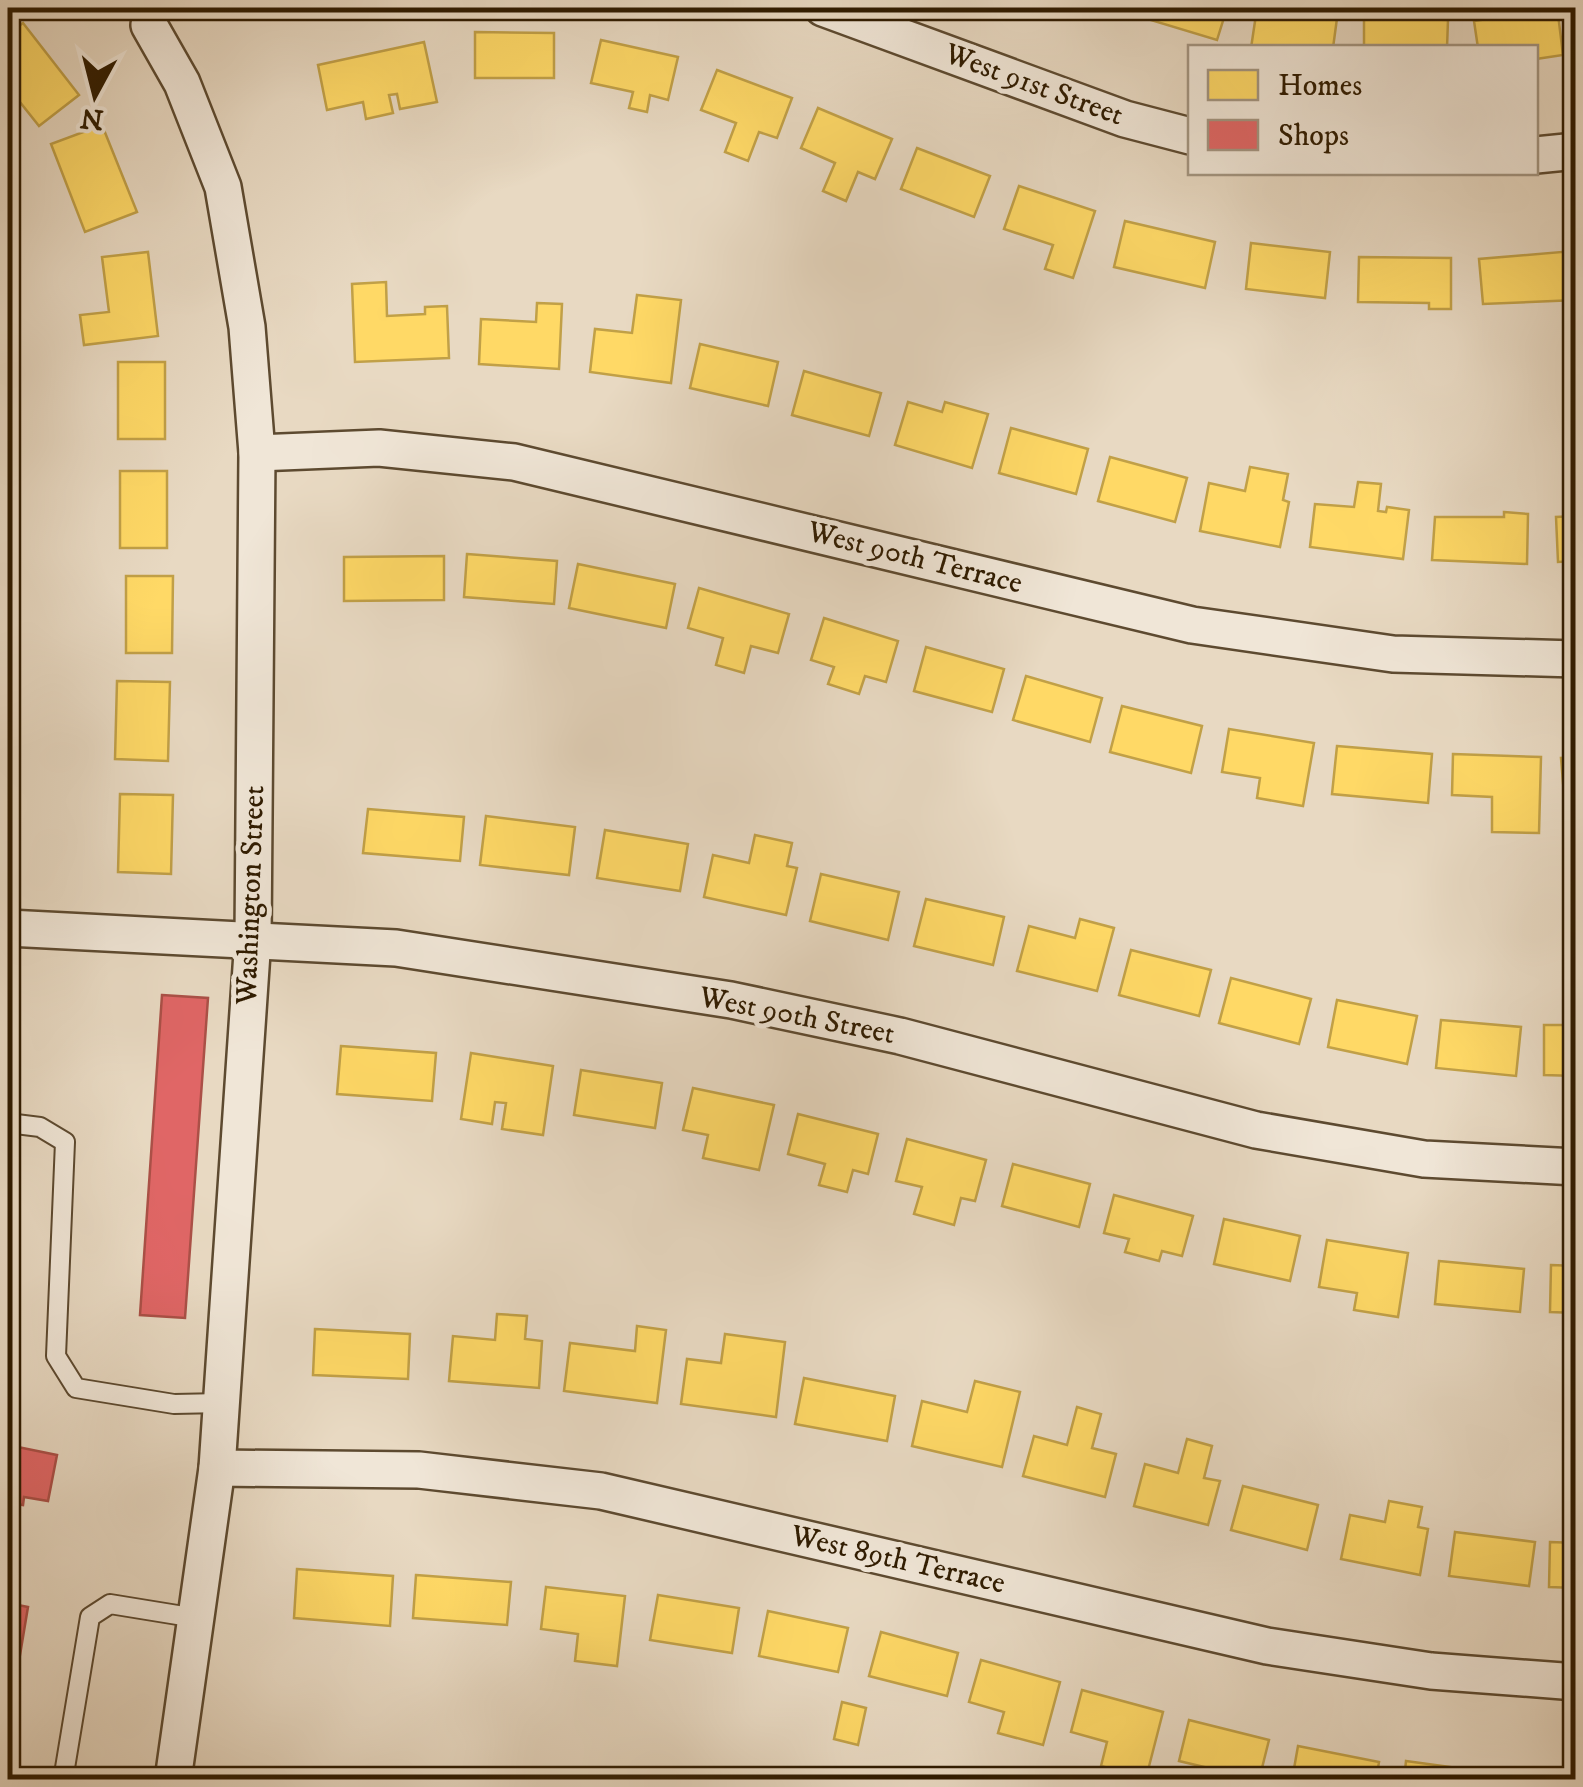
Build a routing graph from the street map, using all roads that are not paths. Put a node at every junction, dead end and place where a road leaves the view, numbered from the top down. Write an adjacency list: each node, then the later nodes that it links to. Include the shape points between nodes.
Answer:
1 (823, 8): 3 (street, West 91st Street, via 1125,119)
2 (152, 13): 6 (street, Washington Street, via 224,187 247,327)
3 (1188, 135)
4 (1576, 151): 5 (street)
5 (1538, 155)
6 (257, 453): 7 (street, West 90th Terrace, via 379,448 514,462 1192,625 1393,654); 9 (street, Washington Street)
7 (1576, 659)
8 (8, 928): 9 (street, West 90th Street)
9 (252, 938): 11 (street, West 90th Street, via 396,948 731,1000 900,1036 1256,1130 1424,1159); 12 (street, Washington Street)
10 (8, 1123): 12 (lane, via 40,1127 65,1142 56,1356 76,1388 174,1404)
11 (1576, 1167)
12 (222, 1404): 13 (street, Washington Street)
13 (217, 1468): 14 (street, Washington Street); 15 (street, West 89th Terrace, via 419,1470 601,1492 1267,1646 1431,1671)
14 (196, 1618): 16 (lane, via 110,1604 90,1617); 17 (street, Washington Street)
15 (1576, 1682)
16 (63, 1780)
17 (173, 1780)

